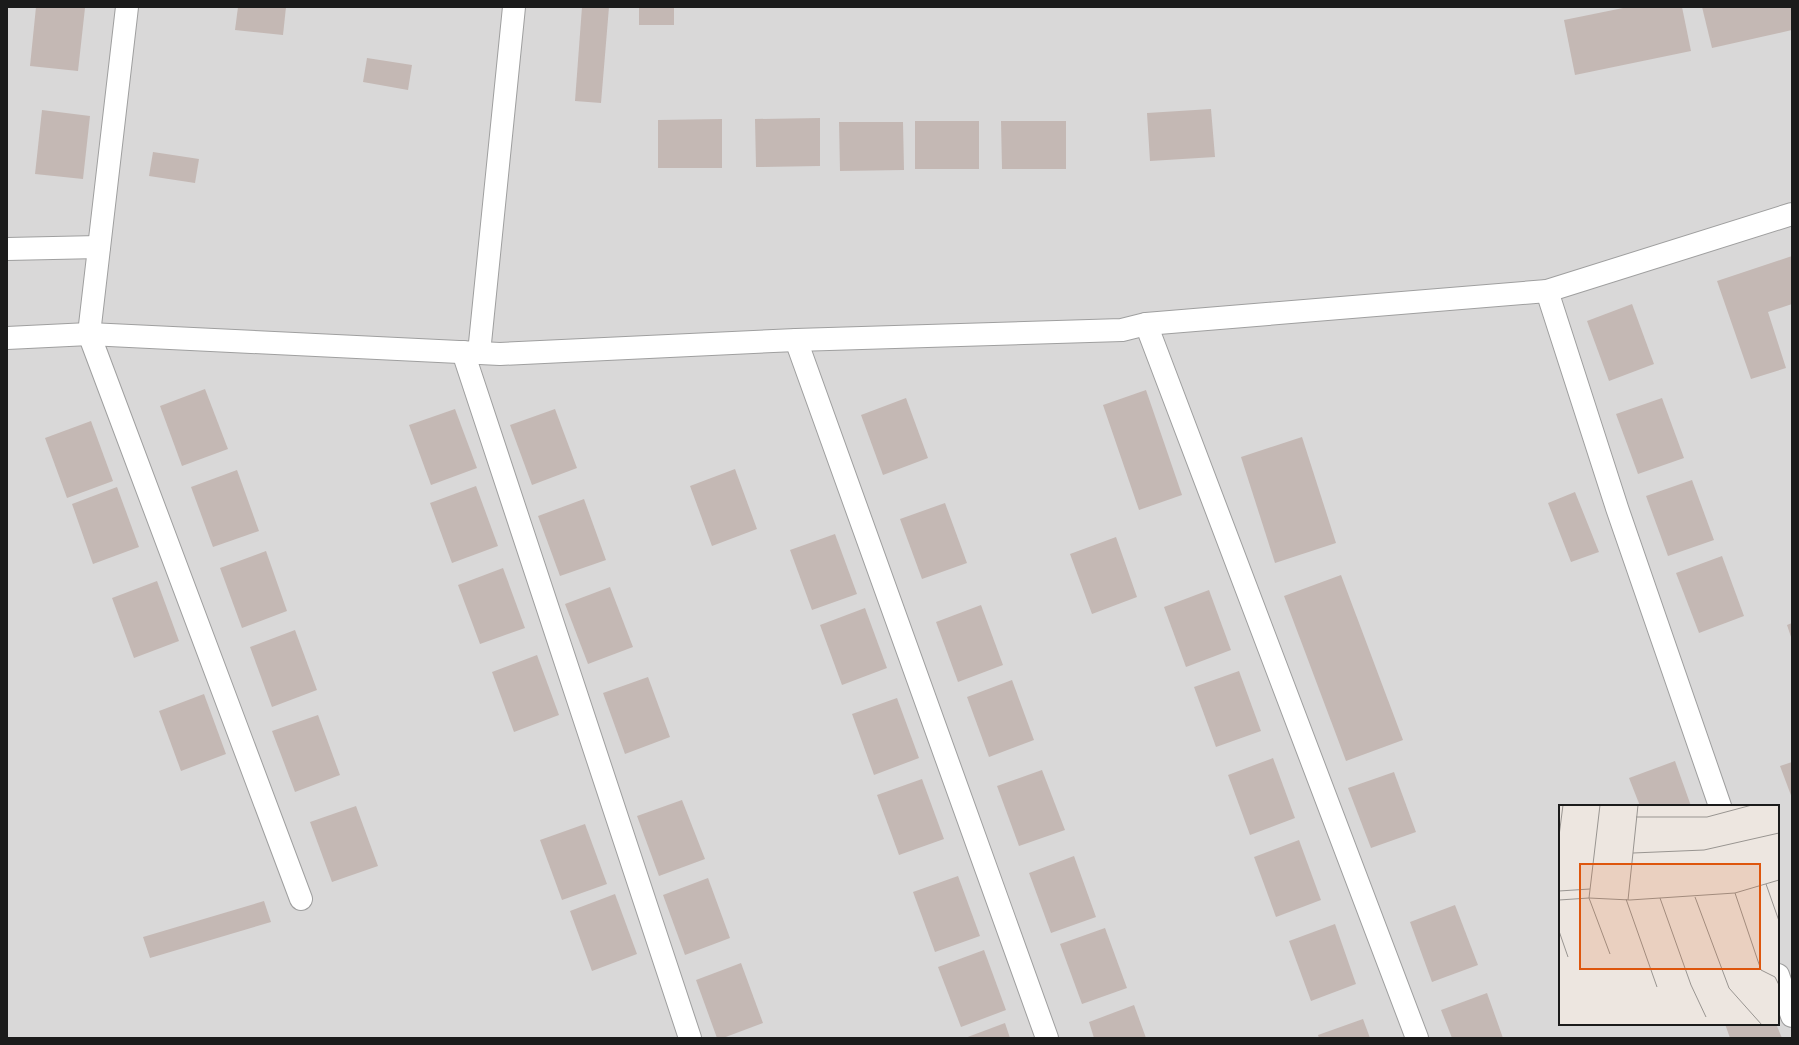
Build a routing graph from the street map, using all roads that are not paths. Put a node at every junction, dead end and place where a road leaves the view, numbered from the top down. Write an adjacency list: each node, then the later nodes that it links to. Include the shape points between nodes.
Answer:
1 (127, 7): 4 (street)
2 (514, 7): 11 (street)
3 (1792, 214): 6 (street)
4 (99, 247): 5 (street); 8 (street)
5 (7, 249)
6 (1546, 291): 7 (street); 12 (street, via 1617,508)
7 (1146, 324): 10 (street, via 1122,330); 18 (street)
8 (89, 334): 9 (street); 11 (street); 13 (street)
9 (7, 338)
10 (796, 340): 11 (street, via 500,354); 17 (street)
11 (471, 352): 16 (street)
12 (1720, 805)
13 (301, 900)
14 (1779, 978): 15 (street)
15 (1792, 1016)
16 (690, 1038)
17 (1048, 1038)
18 (1416, 1038)

